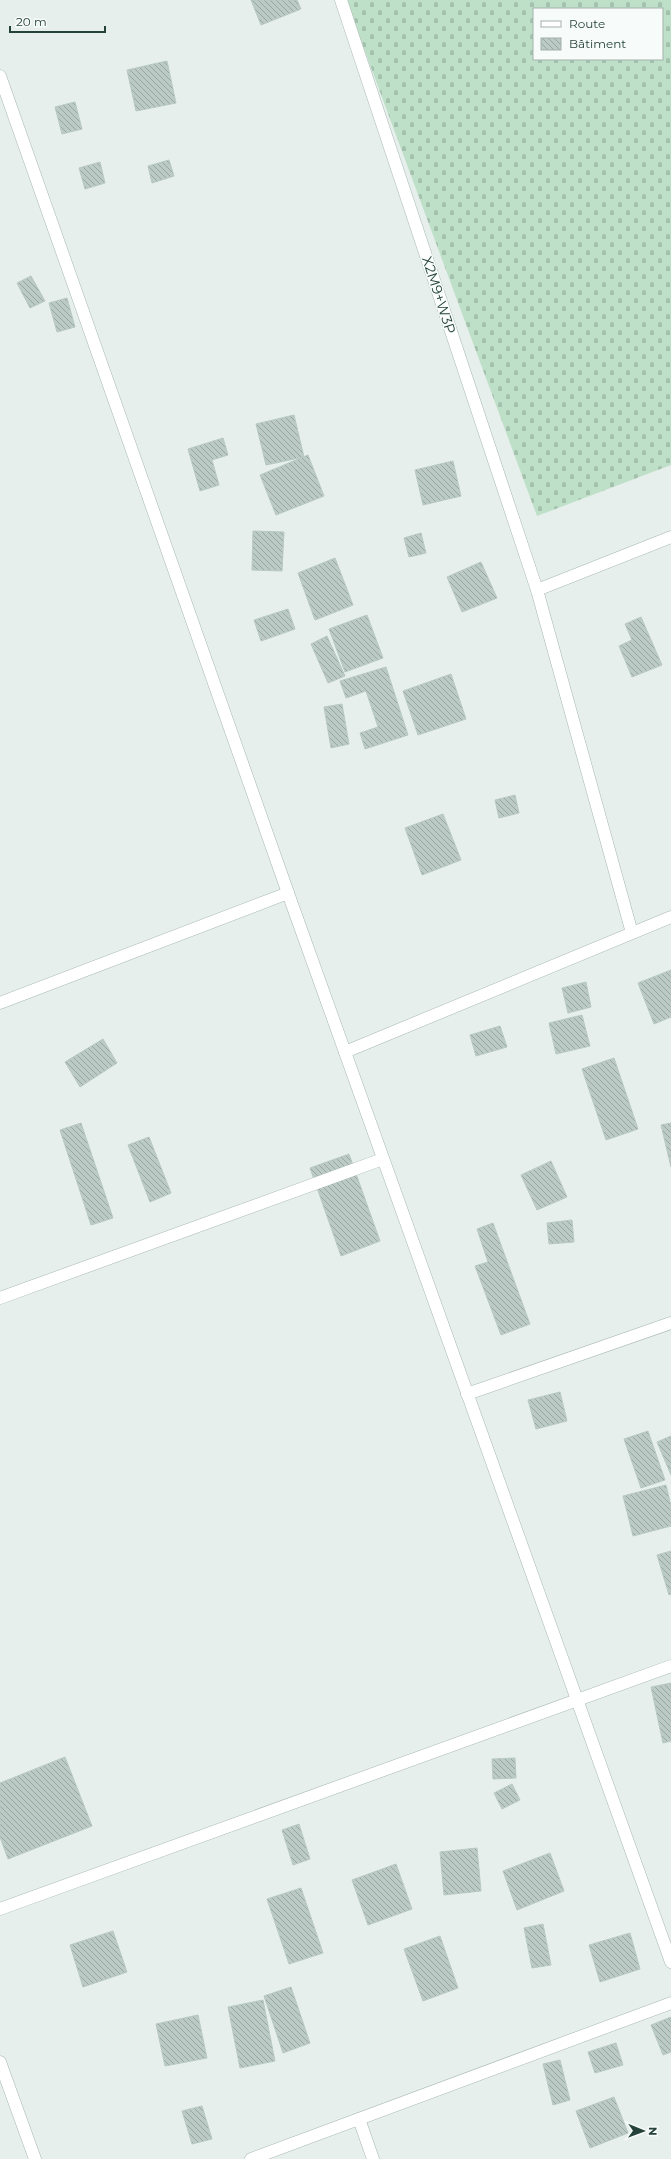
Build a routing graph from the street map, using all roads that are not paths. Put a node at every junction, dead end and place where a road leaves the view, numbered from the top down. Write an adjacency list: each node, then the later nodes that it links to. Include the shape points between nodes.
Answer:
1 (341, 0): 4 (street, X2M9+W3P)
2 (0, 76): 5 (street)
3 (671, 537): 4 (street)
4 (537, 590): 7 (street, X2M9+W3P)
5 (288, 893): 8 (street); 9 (street)
6 (671, 917): 7 (street)
7 (632, 933): 9 (street)
8 (0, 1003)
9 (345, 1052): 10 (street)
10 (383, 1159): 11 (street); 13 (street)
11 (0, 1298)
12 (671, 1323): 13 (street)
13 (467, 1394): 15 (street)
14 (671, 1666): 15 (street)
15 (577, 1700): 16 (street); 17 (street)
16 (0, 1909)
17 (671, 1962)
18 (671, 2003): 20 (street)
19 (0, 2062): 21 (street)
20 (359, 2119): 22 (street); 23 (street)
21 (35, 2159)
22 (251, 2159)
23 (373, 2159)

